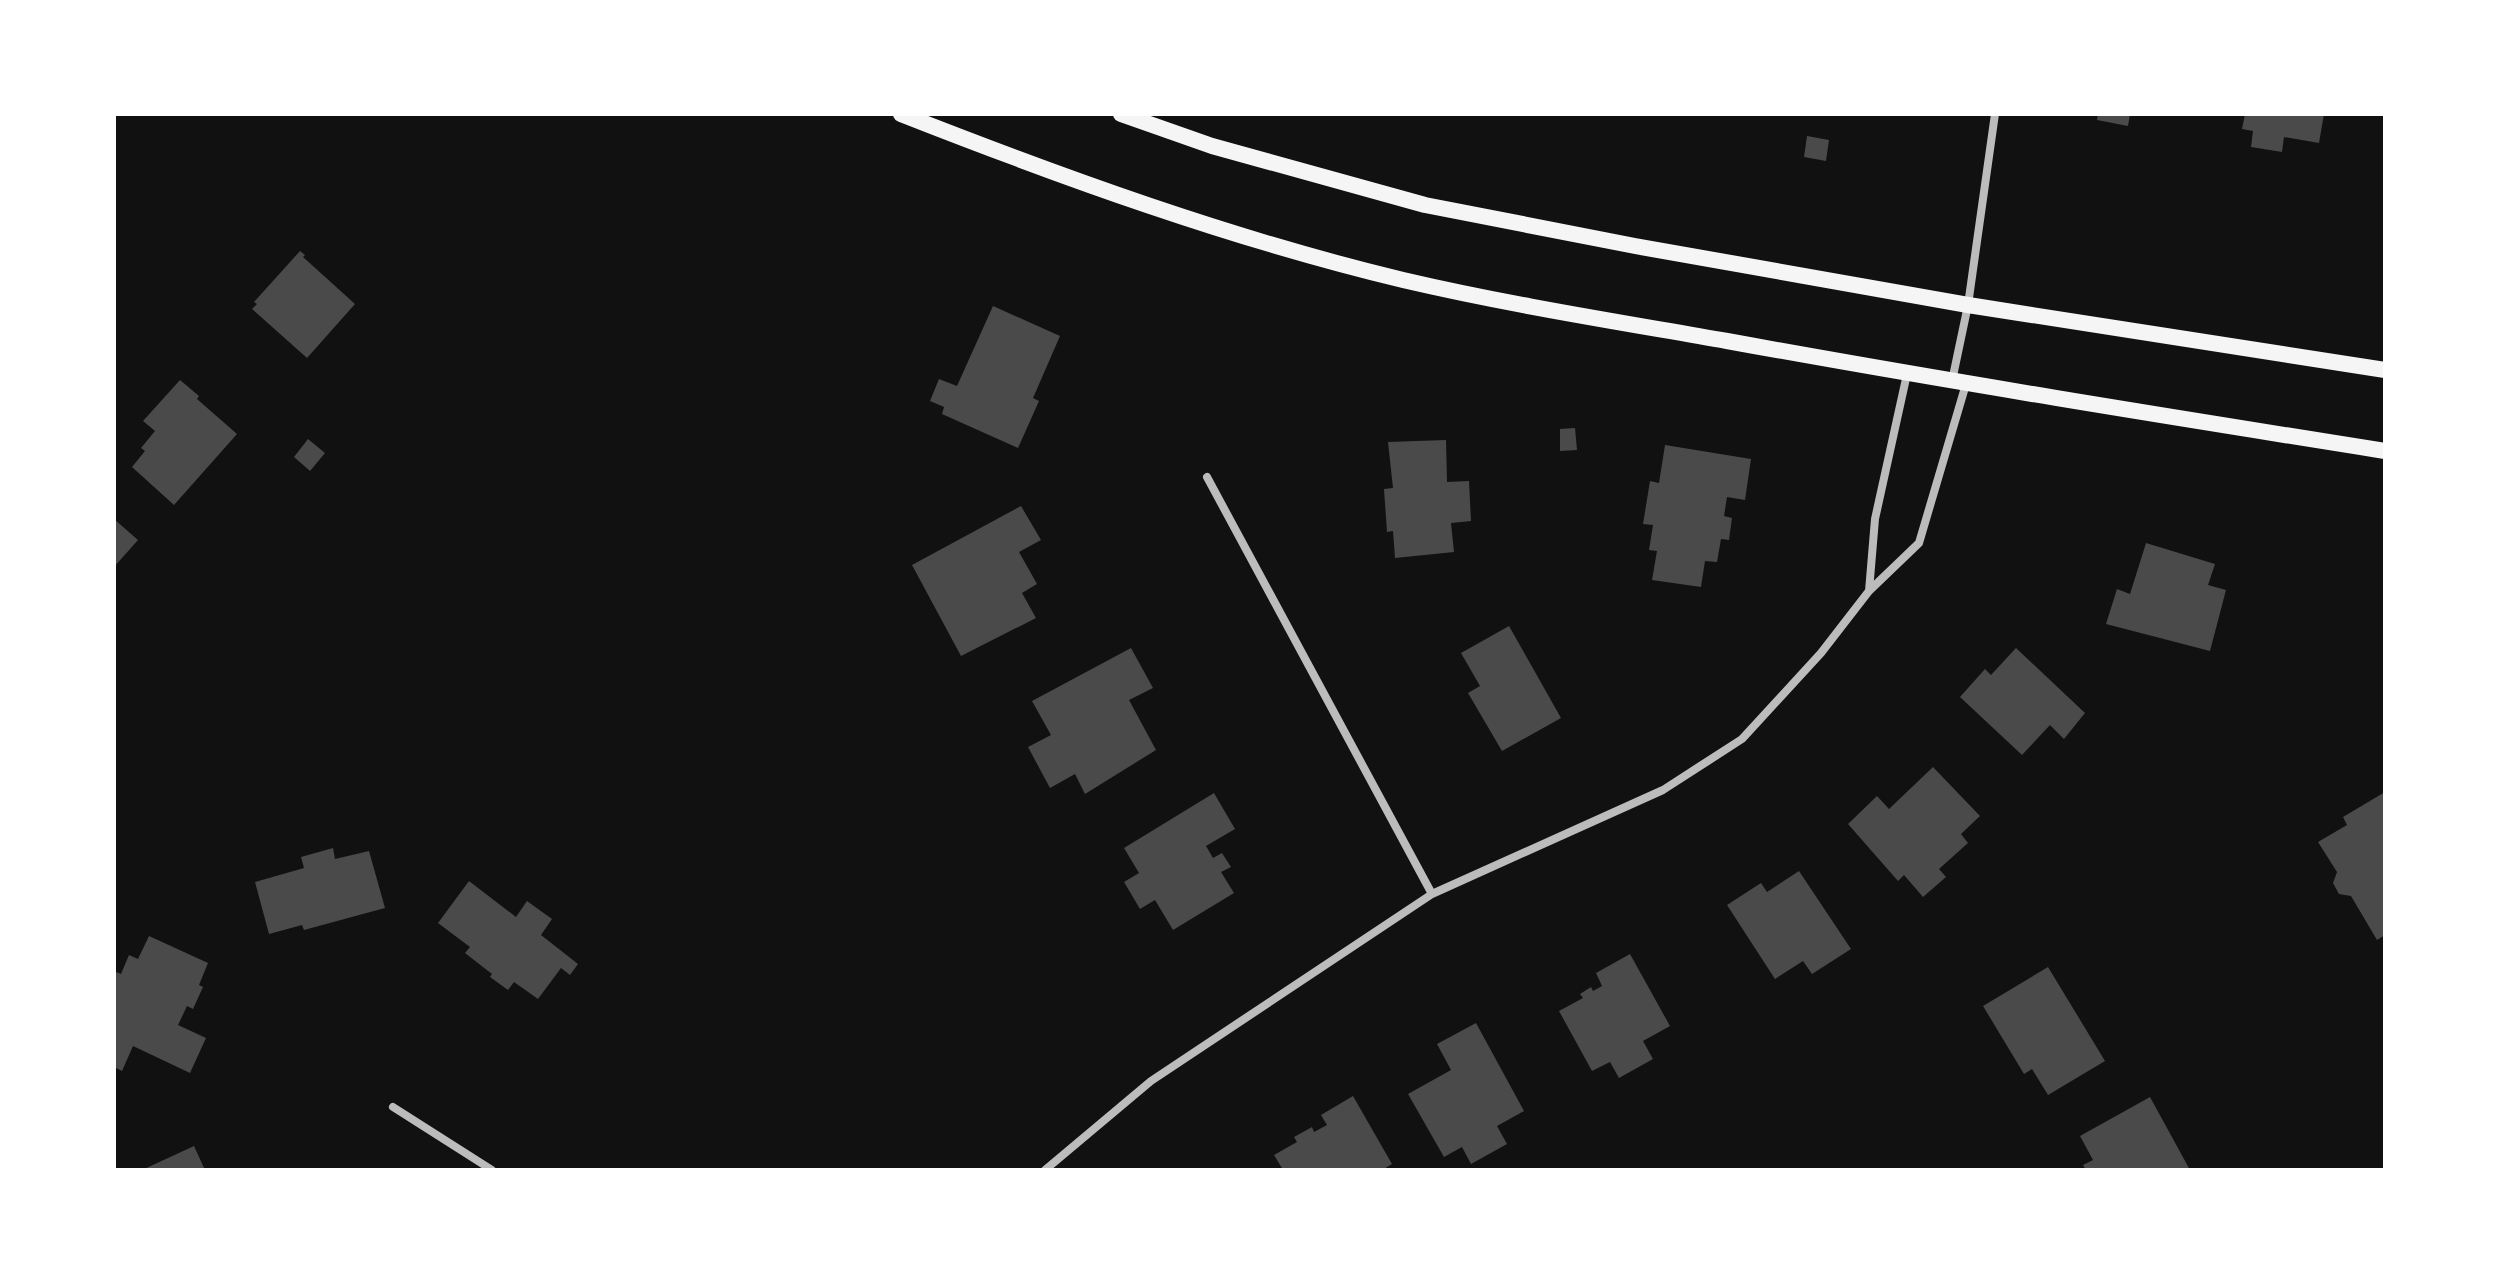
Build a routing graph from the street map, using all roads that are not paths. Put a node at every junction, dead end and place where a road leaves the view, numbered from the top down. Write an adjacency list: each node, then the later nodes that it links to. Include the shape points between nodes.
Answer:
1 (901, 114): 6 (main road, via 1264,242 1404,280)
2 (1121, 114): 4 (main road, via 1212,146 1425,205)
3 (1995, 114): 4 (street)
4 (1968, 305): 5 (main road); 7 (street)
5 (2385, 370)
6 (1907, 374): 7 (main road); 10 (street, via 1875,519)
7 (1959, 383): 8 (main road); 10 (street, via 1919,543)
8 (2385, 451)
9 (1207, 477): 11 (street)
10 (1869, 591): 11 (street, via 1742,739 1663,790)
11 (1432, 894): 14 (street, via 1151,1081)
12 (393, 1107): 13 (street)
13 (492, 1170)
14 (1045, 1170)

